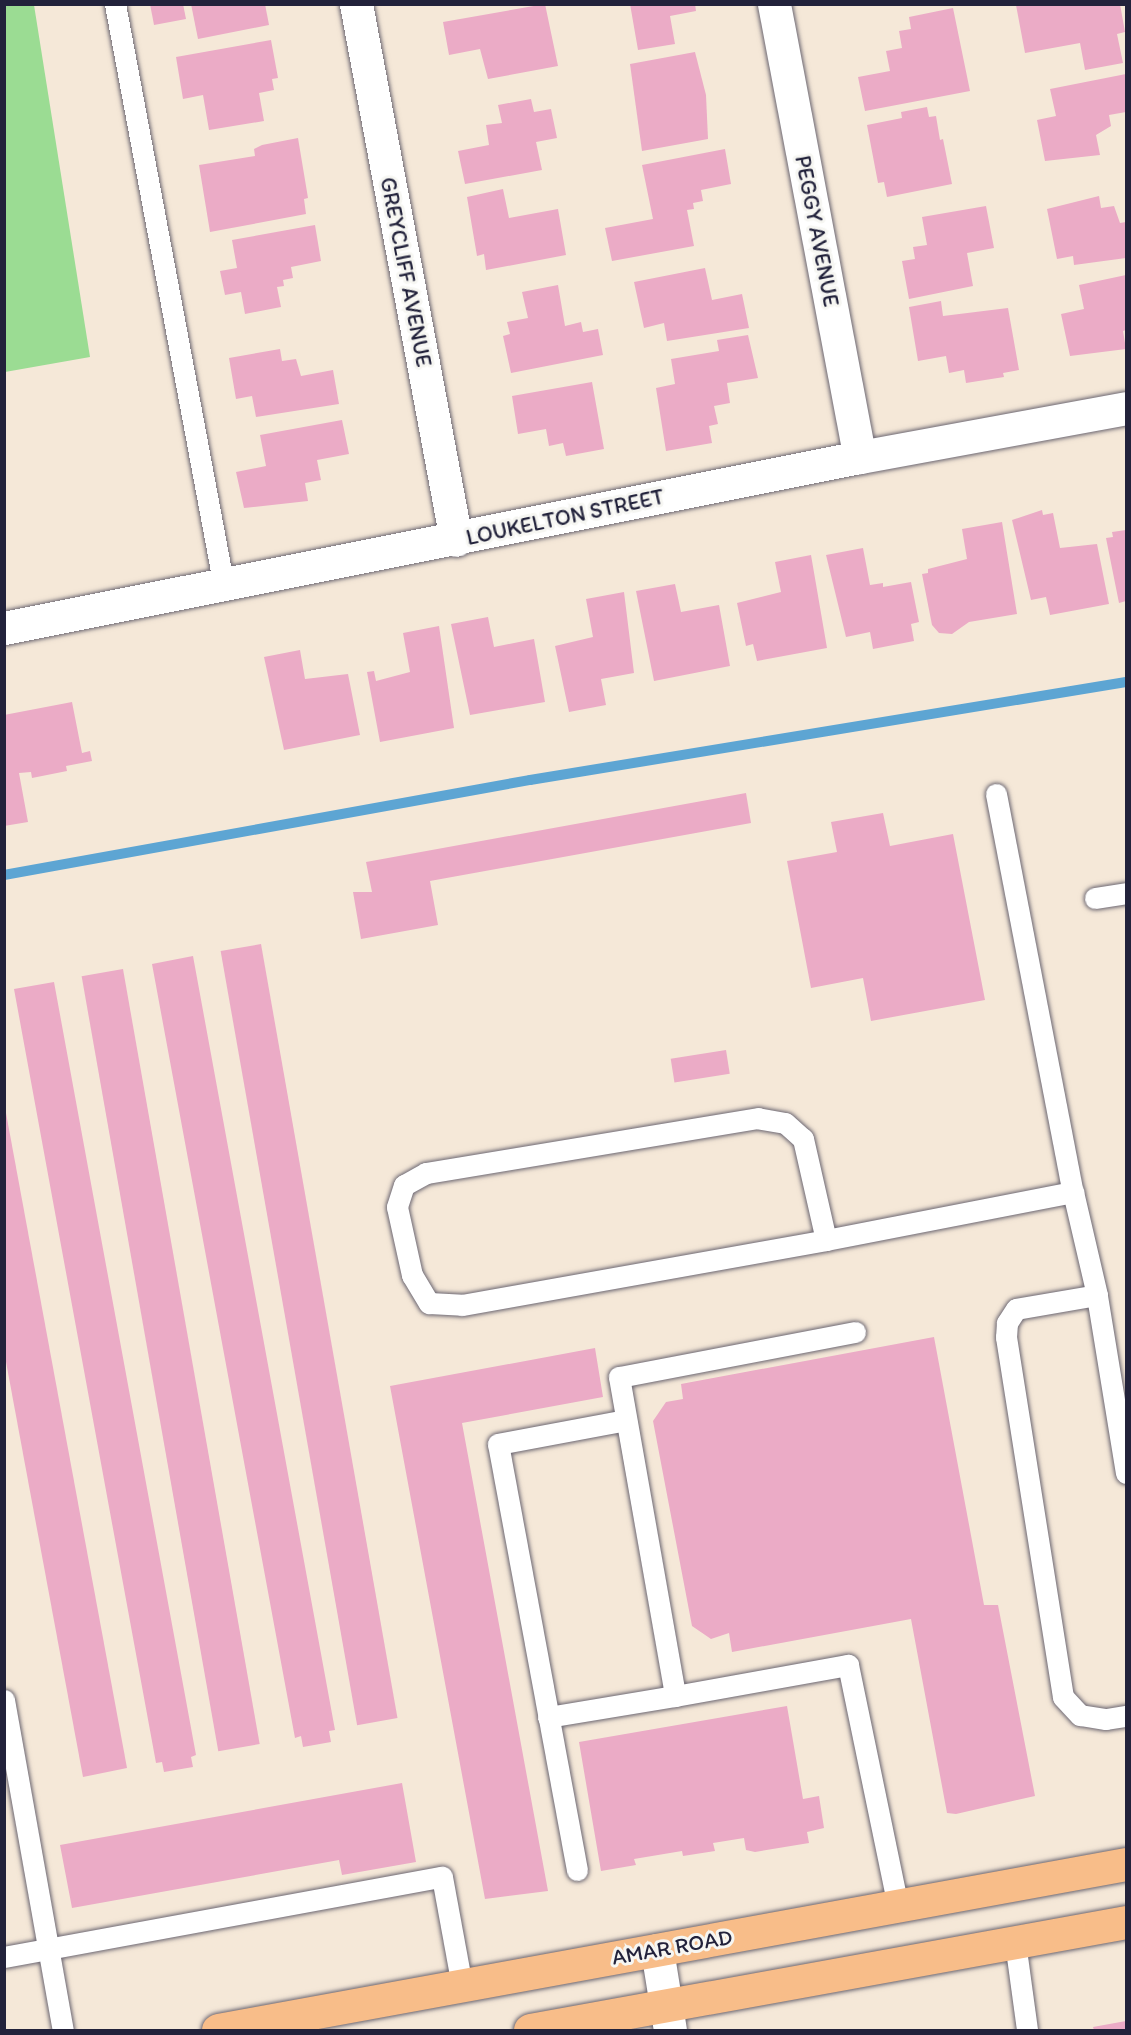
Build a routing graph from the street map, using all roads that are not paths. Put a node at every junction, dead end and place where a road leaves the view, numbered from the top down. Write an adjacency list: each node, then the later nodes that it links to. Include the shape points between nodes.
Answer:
1 (114, 4): 7 (lane)
2 (356, 4): 6 (street, GREYCLIFF AVENUE)
3 (774, 4): 5 (street, PEGGY AVENUE)
4 (1126, 408): 5 (street, LOUKELTON STREET)
5 (860, 457): 6 (street, LOUKELTON STREET)
6 (456, 540): 7 (street, LOUKELTON STREET)
7 (224, 587): 8 (street, LOUKELTON STREET)
8 (4, 628)
9 (996, 794): 12 (lane)
10 (1126, 893): 11 (lane)
11 (1095, 898)
12 (1073, 1192): 13 (lane); 14 (lane)
13 (826, 1240): 13 (lane, via 462,1305 429,1303 412,1275 397,1207 404,1185 426,1173 758,1118 785,1124 802,1139)
14 (1097, 1295): 17 (lane); 20 (lane, via 1016,1309 1007,1323 1006,1337 1063,1697 1080,1715 1106,1719)
15 (855, 1332): 16 (lane, via 619,1377)
16 (626, 1420): 18 (lane); 21 (lane, via 498,1444)
17 (1126, 1473)
18 (675, 1696): 21 (lane); 25 (lane, via 848,1665)
19 (4, 1700): 22 (lane)
20 (1126, 1716)
21 (548, 1717): 24 (lane)
22 (10, 1762): 28 (lane)
23 (1126, 1864): 25 (main road, AMAR ROAD)
24 (577, 1870)
25 (898, 1906): 29 (main road, AMAR ROAD)
26 (1126, 1922): 27 (main road)
27 (1015, 1942): 32 (main road); 36 (lane)
28 (48, 1949): 30 (lane); 31 (lane, via 442,1877); 33 (lane)
29 (657, 1950): 31 (main road, AMAR ROAD); 32 (street)
30 (4, 1957)
31 (462, 1986): 34 (main road, AMAR ROAD)
32 (668, 2018): 35 (main road)
33 (63, 2031)
34 (218, 2031)
35 (530, 2031)
36 (1027, 2031)

